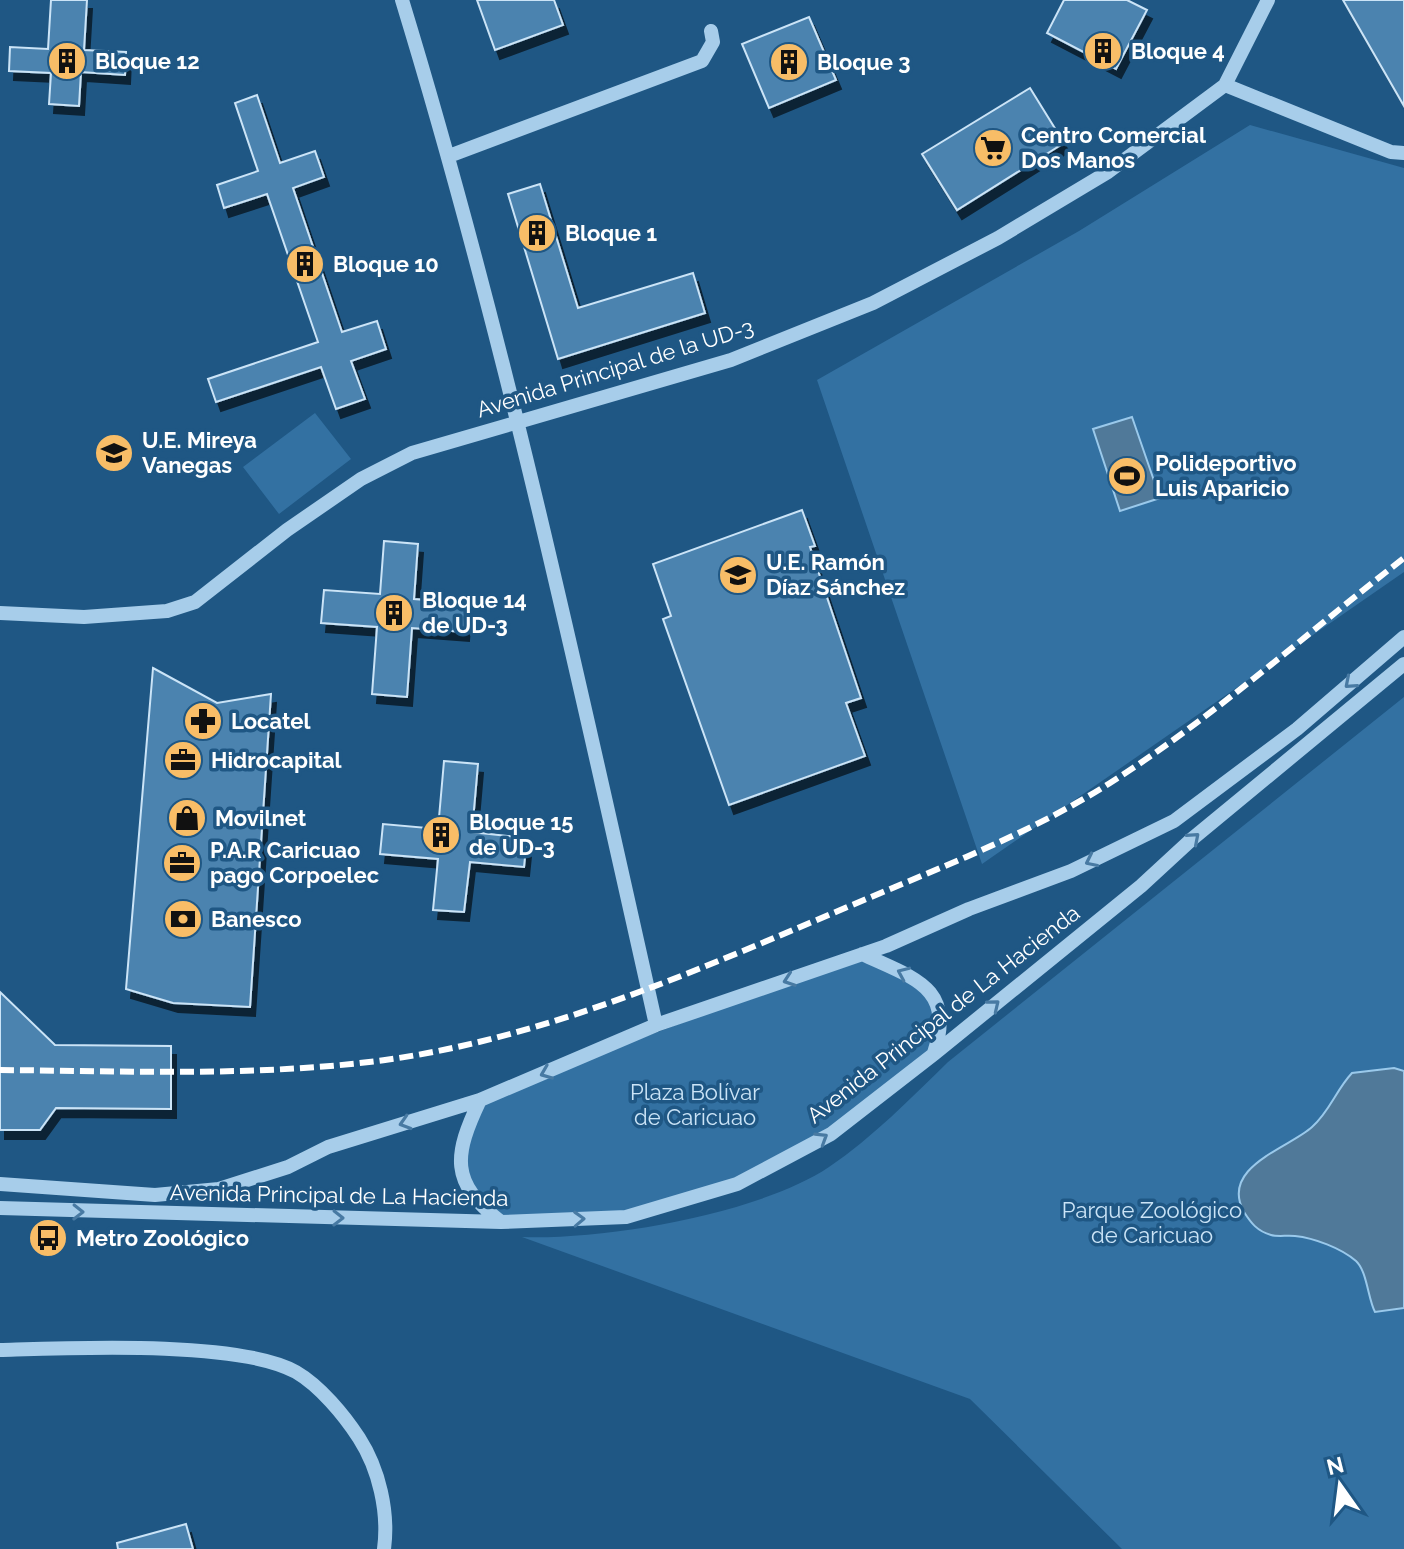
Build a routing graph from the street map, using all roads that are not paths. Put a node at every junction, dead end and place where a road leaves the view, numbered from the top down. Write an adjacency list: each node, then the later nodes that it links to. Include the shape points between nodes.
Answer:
1 (402, 0): 6 (street)
2 (1268, 0): 4 (street, Avenida Principal de la UD-3)
3 (711, 31): 6 (street, via 713,42 702,61)
4 (1225, 85): 5 (street); 7 (street, Avenida Principal de la UD-3, via 1108,172 998,238 873,303 731,360)
5 (1404, 153)
6 (449, 156): 7 (street)
7 (516, 420): 8 (street, Avenida Principal de la UD-3, via 412,453 361,479 195,602 167,611 110,615); 12 (street)
8 (0, 613)
9 (1404, 637): 11 (street, Avenida Principal de La Hacienda, one-way to 11, via 1297,729 1174,821 1071,871)
10 (1404, 664): 13 (street, Avenida Principal de La Hacienda, one-way to 10)
11 (862, 954): 12 (street, Avenida Principal de La Hacienda, one-way to 12); 13 (street, one-way to 11, via 942,1027 929,989)
12 (656, 1025): 14 (street, Avenida Principal de La Hacienda, one-way to 14)
13 (934, 1054): 17 (street, Avenida Principal de La Hacienda, one-way to 13, via 626,1217 737,1184 831,1134)
14 (480, 1100): 15 (street, Avenida Principal de La Hacienda, one-way to 15, via 328,1147 288,1167 219,1189 155,1195); 17 (street, via 459,1148 465,1182 476,1203)
15 (0, 1184)
16 (0, 1208): 17 (street, Avenida Principal de La Hacienda, one-way to 17)
17 (501, 1222)
18 (0, 1350): 19 (street, via 206,1351 272,1363 299,1374 349,1423 371,1459 382,1498)
19 (384, 1549)

